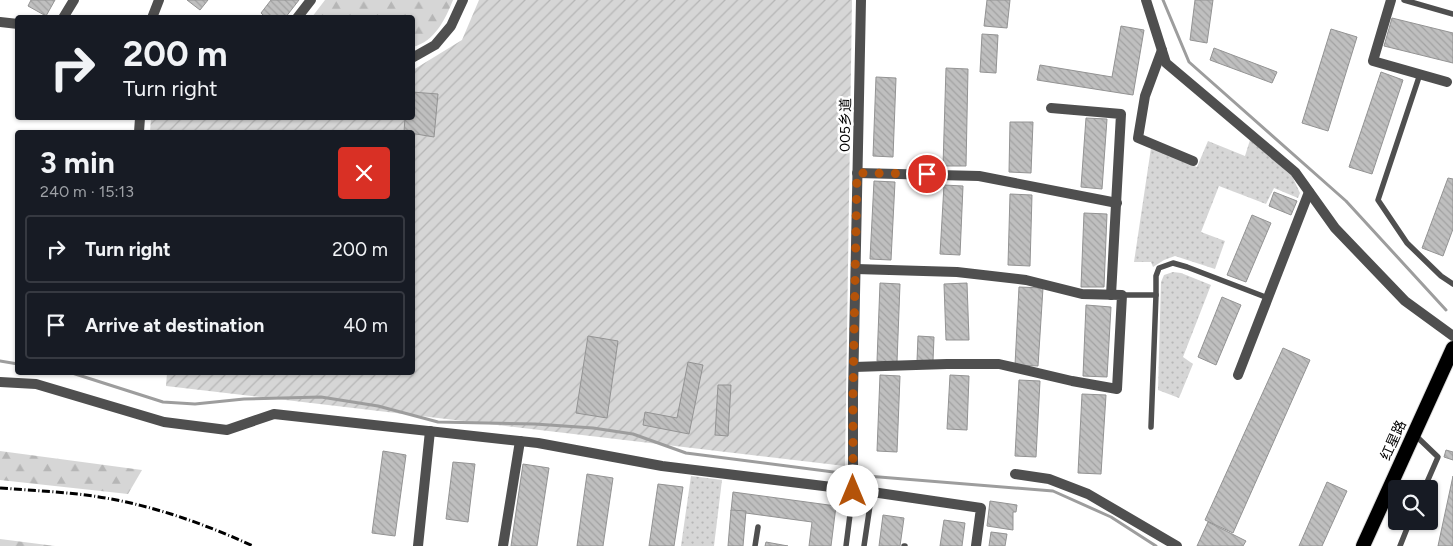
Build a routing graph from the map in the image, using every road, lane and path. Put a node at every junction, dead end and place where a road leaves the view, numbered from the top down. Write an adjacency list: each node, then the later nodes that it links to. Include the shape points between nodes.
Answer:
1 (74, 0): 10 (street)
2 (159, 0): 11 (street)
3 (310, 0): 12 (street)
4 (463, 0): 16 (street, via 436,45)
5 (861, 0): 21 (street, 005乡道)
6 (1146, 0): 15 (street)
7 (1391, 0): 17 (street, via 1373,61)
8 (1404, 0): 9 (lane)
9 (1453, 14)
10 (66, 15)
11 (153, 15)
12 (299, 15)
13 (0, 22): 14 (street)
14 (15, 24)
15 (1162, 50): 20 (street, via 1145,96 1138,138); 22 (street, via 1166,63 1295,172)
16 (415, 56)
17 (1420, 74): 18 (street); 25 (lane, via 1378,200 1407,243)
18 (1447, 82)
19 (1051, 108): 23 (street, via 1121,114)
20 (1193, 161)
21 (857, 173): 23 (street, via 979,176); 24 (street, 005乡道)
22 (1309, 192): 29 (street); 30 (street, via 1335,228 1405,301)
23 (1116, 203): 26 (street)
24 (856, 269): 26 (street, via 956,272 1026,280 1082,294); 32 (street, 005乡道)
25 (1453, 284)
26 (1111, 295): 27 (street)
27 (1122, 295): 28 (lane); 32 (street, via 1117,389 999,364)
28 (1156, 295): 29 (lane, via 1159,268 1172,263); 35 (lane)
29 (1268, 298): 33 (street)
30 (1453, 336)
31 (1453, 348): 37 (highway, 红星路)
32 (854, 367): 41 (street, 005乡道)
33 (1238, 374)
34 (0, 382): 36 (street, via 36,384 164,422 227,430 274,414)
35 (1151, 427)
36 (430, 431): 38 (street); 45 (street)
37 (1414, 434): 40 (lane, via 1438,457); 52 (highway, 红星路)
38 (520, 441): 41 (street, via 662,466); 46 (street)
39 (1015, 474): 51 (street, via 1049,479 1088,494)
40 (1428, 480)
41 (853, 491): 42 (street); 48 (lane)
42 (872, 492): 49 (lane); 50 (street, via 982,508)
43 (758, 526): 47 (lane)
44 (1406, 530): 53 (lane)
45 (418, 546)
46 (503, 546)
47 (755, 546)
48 (846, 546)
49 (864, 546)
50 (976, 546)
51 (1177, 546)
52 (1364, 546)
53 (1400, 546)

